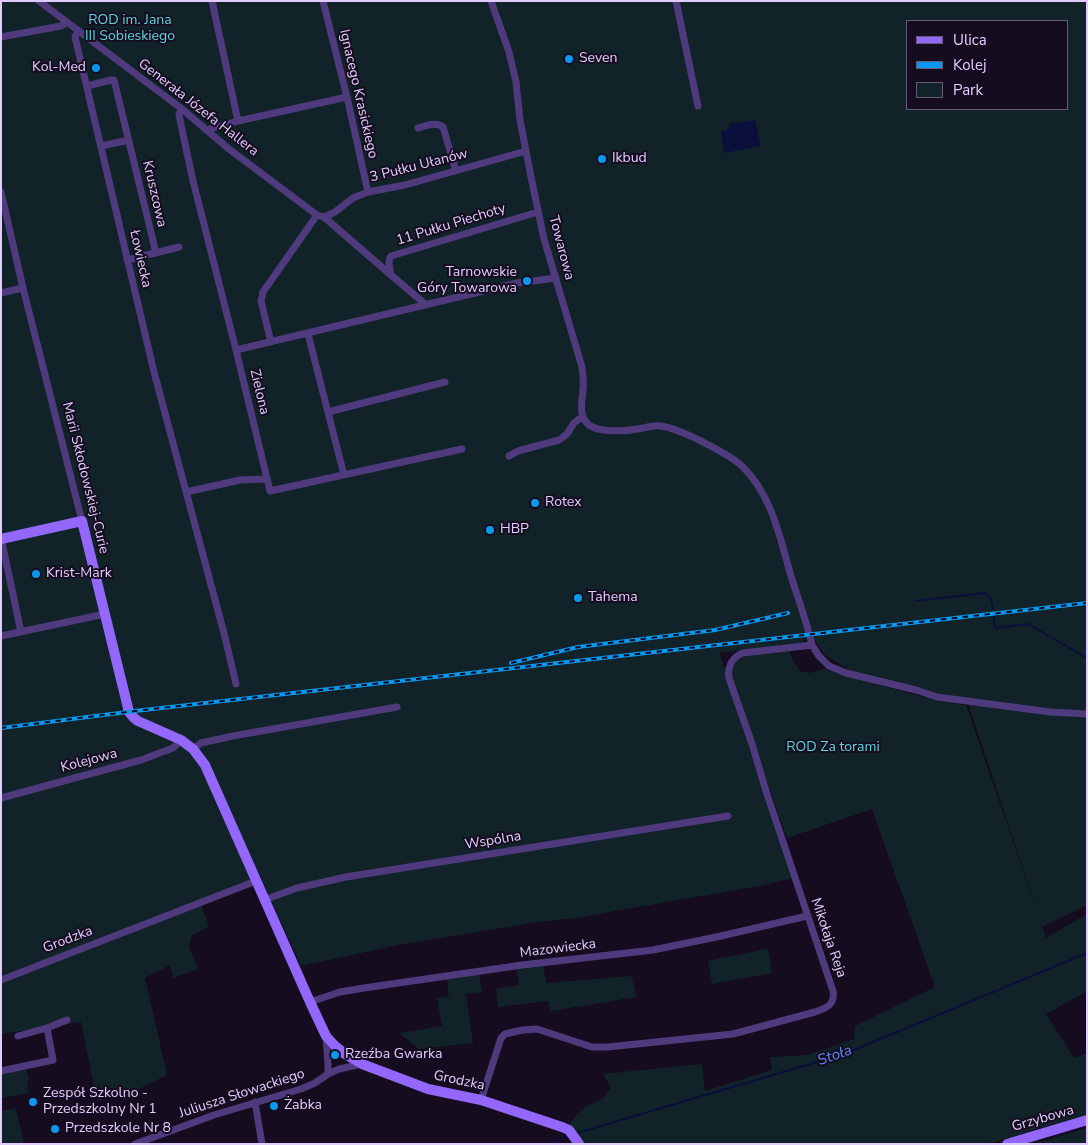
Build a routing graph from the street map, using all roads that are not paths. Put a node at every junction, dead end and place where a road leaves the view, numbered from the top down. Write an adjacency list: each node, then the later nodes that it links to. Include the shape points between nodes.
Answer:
1 (39, 1): 6 (street, Generała Józefa Hallera)
2 (212, 1): 13 (street)
3 (323, 1): 10 (street, Ignacego Krasickiego)
4 (492, 1): 18 (street, Towarowa, via 516,82)
5 (676, 1): 11 (street)
6 (67, 22): 7 (street, Generała Józefa Hallera); 8 (street, via 61,26)
7 (78, 30): 9 (street, Łowiecka, via 75,37); 12 (street, Generała Józefa Hallera)
8 (1, 37)
9 (87, 86): 16 (street, Kruszcowa, via 114,80); 17 (street, Łowiecka)
10 (347, 98): 13 (street); 21 (street, Ignacego Krasickiego)
11 (698, 106)
12 (182, 109): 15 (street, Generała Józefa Hallera); 34 (street, Zielona, via 179,114 191,172)
13 (238, 121): 15 (street)
14 (418, 128): 19 (street, via 437,123 443,127)
15 (206, 130): 23 (street, Generała Józefa Hallera)
16 (129, 140): 17 (street); 25 (street, Kruszcowa)
17 (101, 146): 26 (street, Łowiecka)
18 (526, 151): 19 (street, 3 Pułku Ułanów); 22 (street, Towarowa)
19 (456, 170): 21 (street, 3 Pułku Ułanów)
20 (1, 192): 29 (street, Marii Skłodowskiej-Curie)
21 (368, 192): 23 (street, 3 Pułku Ułanów, via 353,198 335,212)
22 (538, 212): 27 (street, 11 Pułku Piechoty, via 391,256); 28 (street, Towarowa)
23 (321, 216): 27 (street, Generała Józefa Hallera); 33 (street, via 263,292 261,301)
24 (179, 247): 25 (street)
25 (156, 253): 26 (street)
26 (127, 260): 42 (street, Łowiecka)
27 (391, 276): 31 (street, Generała Józefa Hallera)
28 (556, 278): 31 (street, via 517,282); 37 (street, Towarowa, via 582,367)
29 (23, 288): 30 (street); 43 (street, Marii Skłodowskiej-Curie)
30 (1, 293)
31 (423, 302): 32 (street)
32 (308, 334): 33 (street); 36 (street)
33 (271, 342): 34 (street)
34 (236, 350): 41 (street, Zielona)
35 (445, 382): 36 (street)
36 (328, 412): 40 (street)
37 (583, 416): 39 (street, via 560,440); 48 (street, via 597,429 666,427 712,447 742,466 770,509)
38 (462, 449): 40 (street)
39 (509, 456)
40 (344, 475): 41 (street, via 270,491)
41 (267, 479): 42 (street, via 240,480)
42 (186, 492): 49 (street, Łowiecka)
43 (82, 521): 44 (street); 45 (street, Marii Skłodowskiej-Curie)
44 (1, 539): 46 (street)
45 (104, 614): 46 (street); 52 (street, Marii Skłodowskiej-Curie, via 129,712 138,721)
46 (21, 632): 47 (street)
47 (1, 636)
48 (812, 645): 51 (street, via 829,666 937,697); 58 (street, Mikołaja Reja, via 743,653 734,658 728,672)
49 (236, 684)
50 (397, 707): 53 (street, via 234,736 201,743)
51 (1087, 714)
52 (181, 740): 53 (street, Grodzka); 54 (street, Kolejowa, via 173,748 141,760)
53 (193, 749): 56 (street, Grodzka, via 205,765)
54 (1, 798)
55 (728, 816): 57 (street, Wspólna, via 354,875 305,886)
56 (256, 881): 57 (street, Grodzka); 59 (street, Grodzka)
57 (264, 900): 60 (street, Grodzka)
58 (808, 916): 60 (street, Mazowiecka, via 652,950 364,988); 68 (street, Mikołaja Reja, via 834,996 824,1009 733,1034 608,1047 592,1047 537,1029 505,1034)
59 (1, 980)
60 (310, 1002): 64 (street, Grodzka)
61 (67, 1020): 62 (street)
62 (47, 1028): 63 (street); 66 (street, via 53,1060)
63 (18, 1036)
64 (326, 1036): 65 (street, Grodzka, via 345,1054); 67 (street)
65 (362, 1064): 67 (street, Juliusza Słowackiego); 68 (street, Grodzka, via 428,1089)
66 (1, 1071)
67 (328, 1074): 69 (street, Juliusza Słowackiego, via 301,1089)
68 (482, 1100): 73 (street, Grodzka, via 569,1130)
69 (255, 1102): 71 (street, Juliusza Słowackiego); 72 (street)
70 (1087, 1120): 74 (street, Grzybowa)
71 (135, 1144)
72 (262, 1144)
73 (579, 1144)
74 (1007, 1144)

